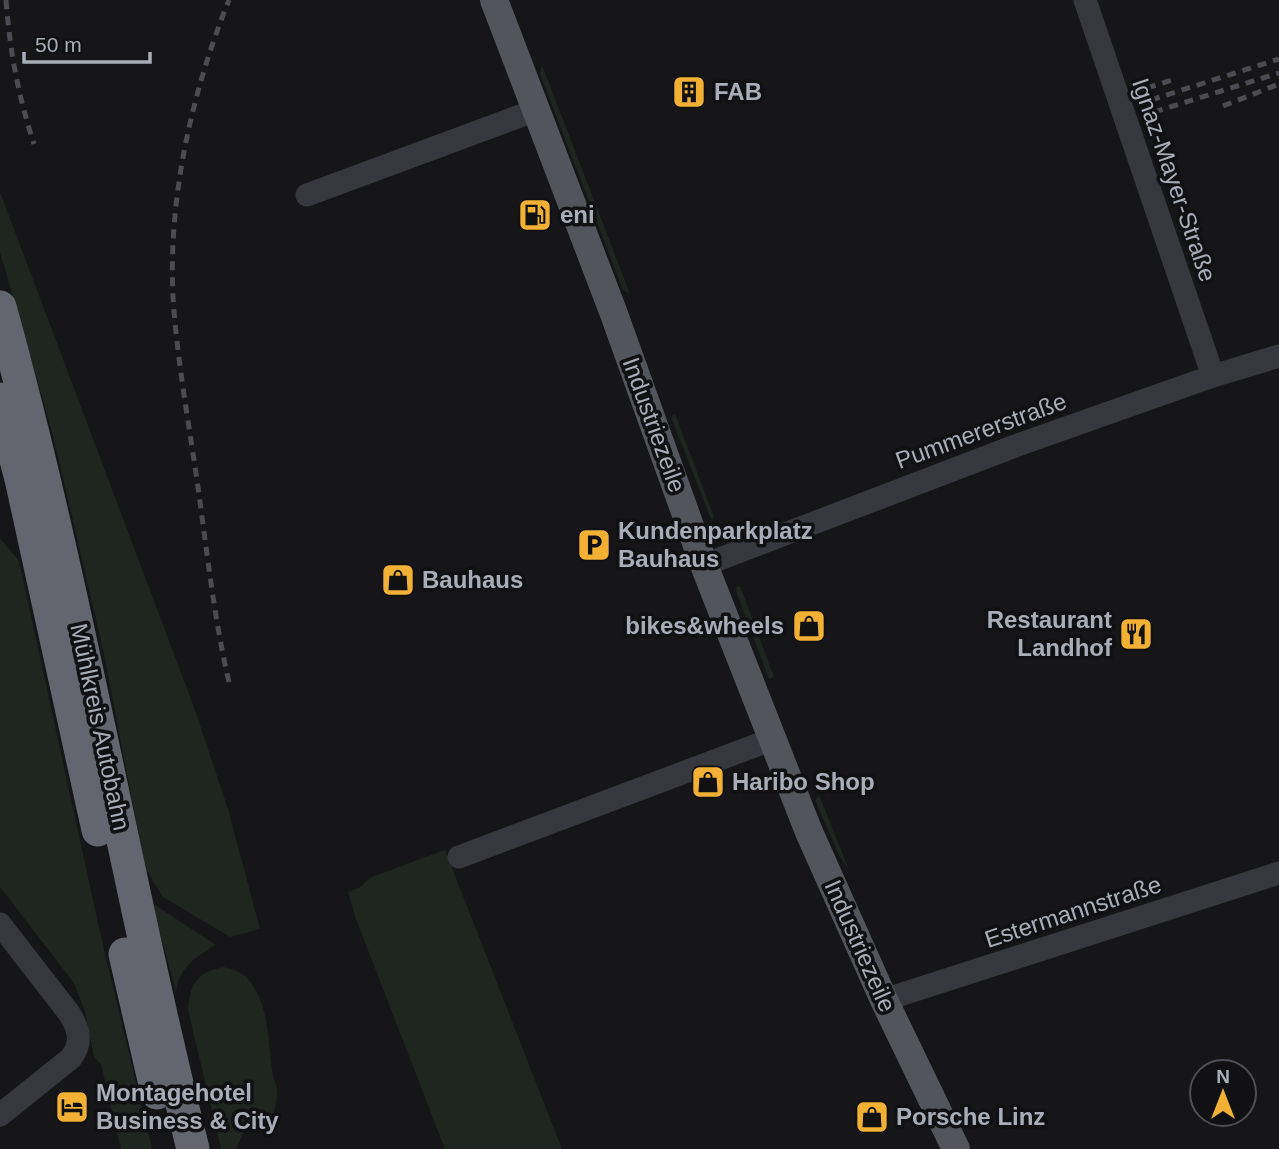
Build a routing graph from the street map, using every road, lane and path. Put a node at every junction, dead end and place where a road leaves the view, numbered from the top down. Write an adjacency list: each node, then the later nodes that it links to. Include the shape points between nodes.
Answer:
1 (494, 0): 3 (main road, Industriezeile)
2 (1085, 0): 7 (street, Ignaz-Mayer-Straße)
3 (536, 110): 4 (street); 9 (main road, Industriezeile)
4 (307, 195)
5 (0, 307): 16 (highway, Mühlkreis Autobahn, via 53,514)
6 (1279, 356): 7 (street, Pummererstraße)
7 (1213, 376): 9 (street, Pummererstraße, via 982,458)
8 (0, 399): 16 (highway, Mühlkreis Autobahn, via 142,1035)
9 (704, 565): 10 (main road, Industriezeile)
10 (773, 739): 11 (street); 14 (main road, Industriezeile)
11 (459, 858)
12 (1279, 873): 14 (street, Estermannstraße)
13 (0, 924): 15 (street, via 69,1013 79,1037 71,1058)
14 (884, 1000): 17 (main road, Industriezeile)
15 (0, 1115)
16 (188, 1147)
17 (956, 1149)

